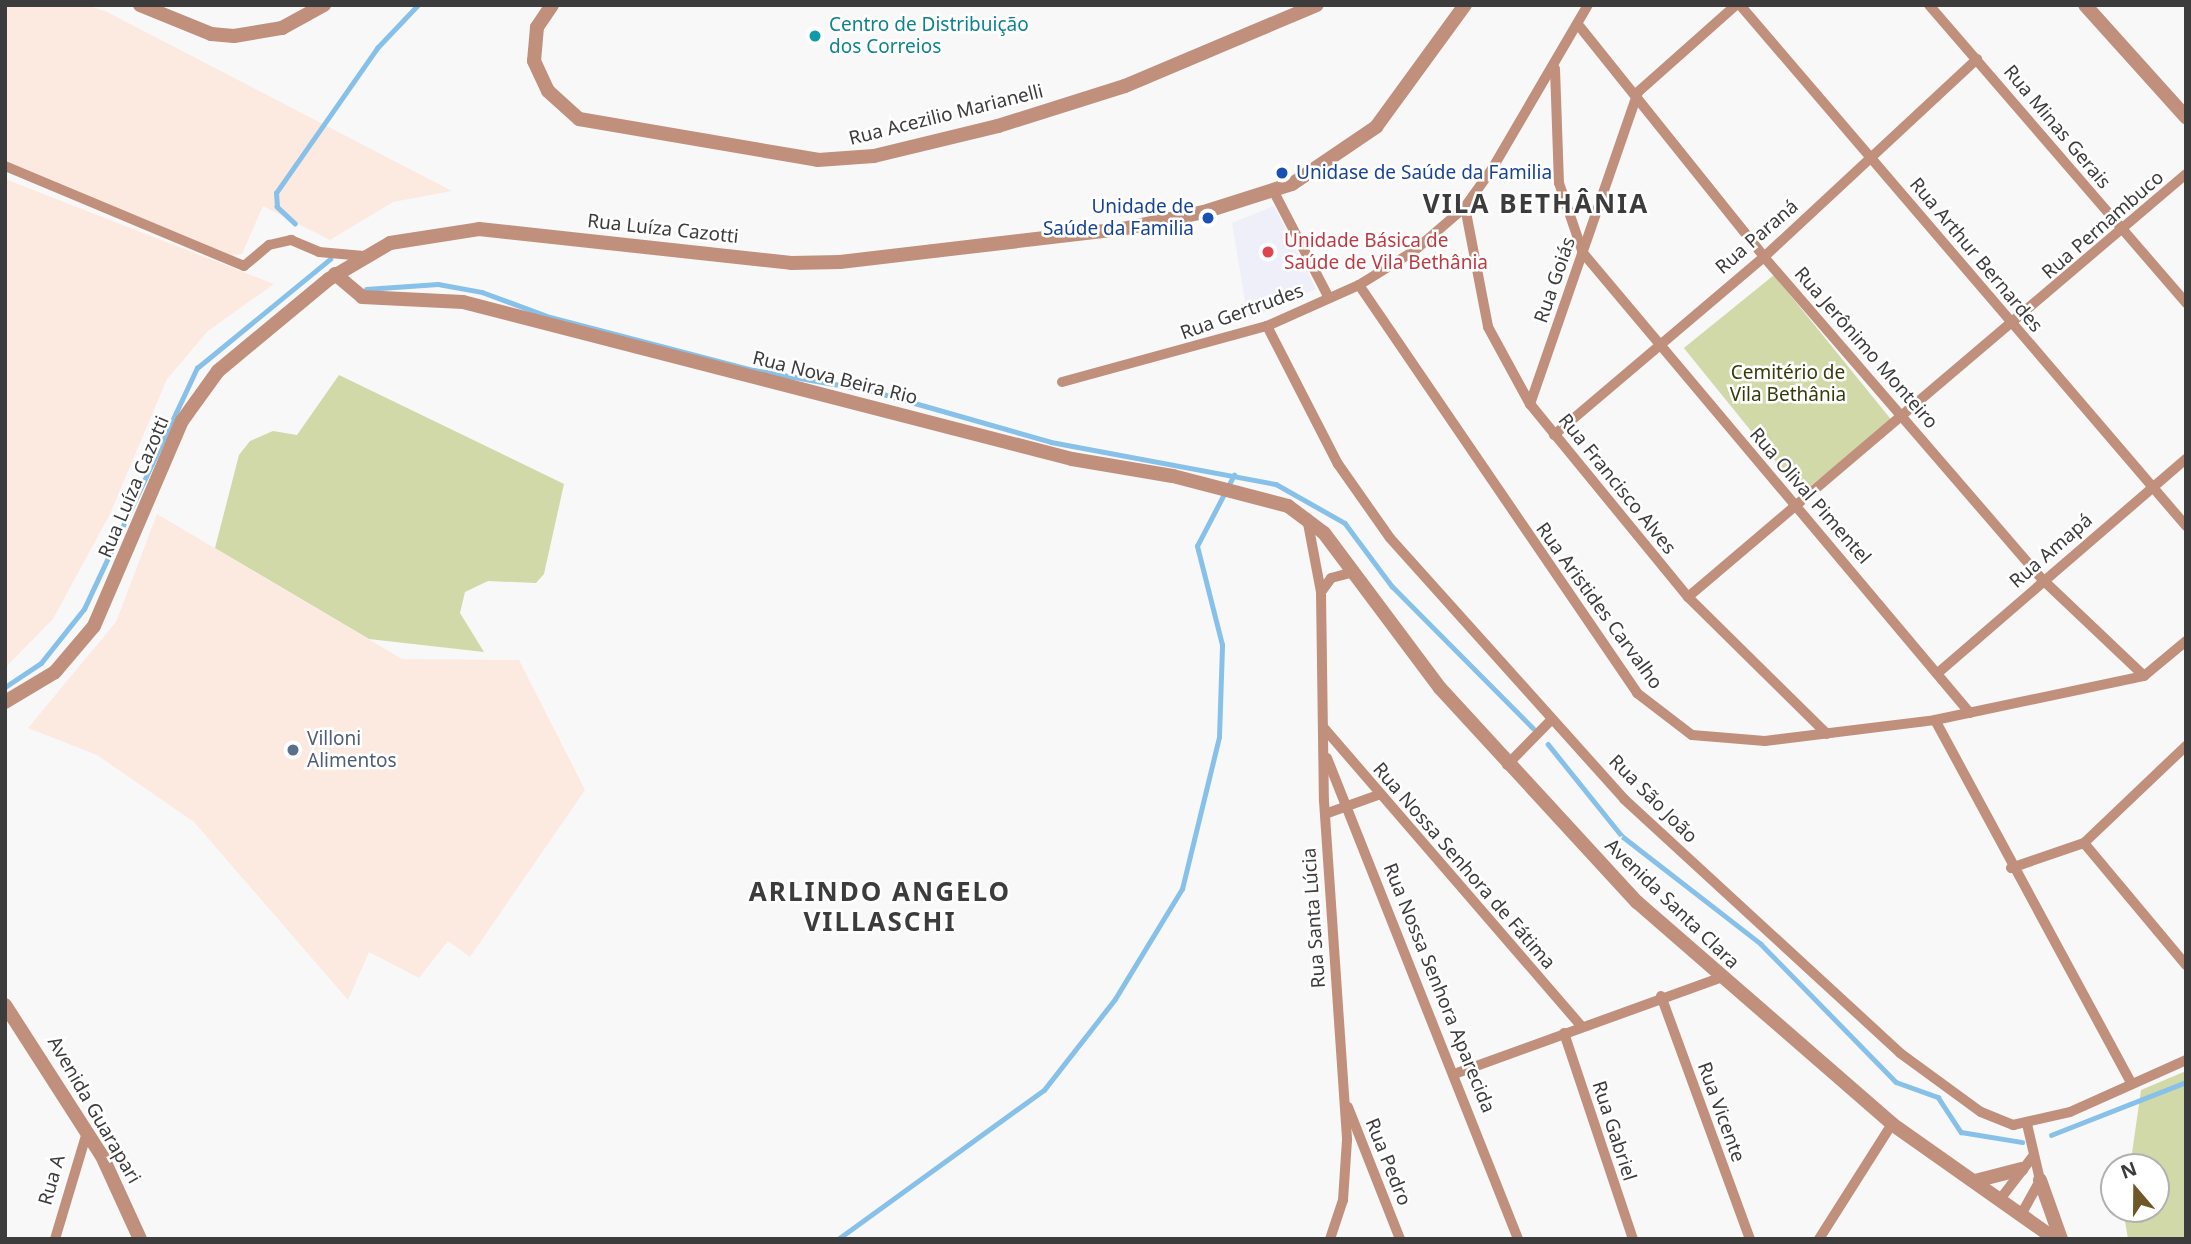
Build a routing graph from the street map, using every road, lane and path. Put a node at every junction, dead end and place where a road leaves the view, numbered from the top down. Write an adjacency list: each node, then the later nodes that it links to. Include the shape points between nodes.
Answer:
1 (140, 5): 2 (street, via 211,34 234,36 282,28)
2 (324, 5)
3 (552, 5): 4 (street, Rua Acezilio Marianelli, via 537,27 534,61 548,91 579,119 818,160 874,156 998,126 1125,86)
4 (1317, 5)
5 (1465, 5): 18 (street, Rua Luíza Cazotti, via 1376,127)
6 (1588, 5): 10 (street, Rua Gertrudes)
7 (1738, 5): 13 (street, Rua Goiás); 15 (street, Rua Arthur Bernardes)
8 (1929, 5): 11 (street, Rua Minas Gerais)
9 (2085, 5): 14 (street)
10 (1580, 27): 12 (street, Rua Gertrudes); 13 (street, Rua Jerônimo Monteiro)
11 (1977, 59): 15 (street, Rua Paraná); 20 (street, Rua Minas Gerais)
12 (1555, 69): 19 (street, Rua Gertrudes); 21 (street, Rua Olival Pimentel, via 1559,183)
13 (1638, 92): 21 (street, Rua Goiás); 23 (street, Rua Jerônimo Monteiro)
14 (2186, 117)
15 (1873, 157): 23 (street, Rua Paraná); 29 (street, Rua Arthur Bernardes)
16 (5, 166): 22 (street, via 244,266 269,245 291,240 319,252)
17 (2186, 174): 20 (street, Rua Pernambuco)
18 (1274, 192): 22 (street, Rua Luíza Cazotti, via 1122,229 839,262 791,263 479,229 415,236); 26 (street)
19 (1465, 206): 25 (street, Rua Gertrudes, via 1414,251); 32 (street, Rua Francisco Alves, via 1488,327)
20 (2124, 232): 27 (street, Rua Minas Gerais); 29 (street, Rua Pernambuco)
21 (1583, 253): 30 (street, Rua Olival Pimentel); 32 (street, Rua Goiás)
22 (364, 256): 24 (street, Rua Luíza Cazotti)
23 (1763, 257): 30 (street, Rua Paraná); 33 (street, Rua Jerônimo Monteiro)
24 (335, 274): 38 (street, Rua Nova Beira Rio, via 362,297 463,302 1072,458 1259,495); 48 (street, Rua Luíza Cazotti, via 218,371 182,421 94,626 55,672)
25 (1359, 285): 26 (street, Rua Gertrudes); 53 (street, Rua Aristides Carvalho, via 1548,568 1654,711 1692,735 1722,741)
26 (1329, 298): 28 (street, Rua Gertrudes)
27 (2186, 303)
28 (1267, 326): 31 (street, Rua Gertrudes); 50 (street, Rua São João, via 1366,508)
29 (2012, 326): 33 (street, Rua Pernambuco); 36 (street, Rua Arthur Bernardes)
30 (1656, 345): 34 (street, Rua Paraná); 37 (street, Rua Olival Pimentel)
31 (1062, 382)
32 (1530, 404): 34 (street, Rua Francisco Alves)
33 (1902, 415): 37 (street, Rua Pernambuco); 42 (street, Rua Jerônimo Monteiro)
34 (1554, 435): 44 (street, Rua Francisco Alves)
35 (2186, 458): 36 (street, Rua Amapá)
36 (2151, 488): 39 (street, Rua Arthur Bernardes); 42 (street, Rua Amapá)
37 (1794, 506): 44 (street, Rua Pernambuco); 46 (street, Rua Olival Pimentel)
38 (1307, 517): 40 (street, Rua Nova Beira Rio); 43 (street, Rua Santa Lúcia)
39 (2186, 526)
40 (1324, 533): 41 (street, Avenida Santa Clara)
41 (1353, 572): 43 (street, via 1331,578); 56 (street, Avenida Santa Clara)
42 (2043, 580): 46 (street, Rua Amapá); 47 (street, Rua Jerônimo Monteiro)
43 (1321, 592): 52 (street, Rua Santa Lúcia)
44 (1688, 597): 53 (street, Rua Francisco Alves)
45 (2186, 641): 47 (street)
46 (1939, 671): 49 (street, Rua Olival Pimentel)
47 (2144, 676): 49 (street, Rua Aristides Carvalho)
48 (5, 702)
49 (1970, 713): 51 (street, Rua Aristides Carvalho)
50 (1551, 720): 56 (street); 73 (street, Rua São João, via 1669,842 1900,1052 1996,1121)
51 (1935, 720): 53 (street, Rua Aristides Carvalho); 61 (street)
52 (1323, 727): 55 (street, Rua Santa Lúcia); 57 (street, Rua Nossa Senhora de Fátima)
53 (1827, 734)
54 (2186, 746): 60 (street)
55 (1324, 752): 58 (street, Rua Nossa Senhora Aparecida); 59 (street, Rua Santa Lúcia)
56 (1507, 765): 63 (street, Avenida Santa Clara, via 1637,902)
57 (1378, 795): 58 (street); 66 (street, Rua Nossa Senhora de Fátima)
58 (1348, 809): 59 (street); 69 (street, Rua Nossa Senhora Aparecida)
59 (1325, 814): 71 (street, Rua Santa Lúcia)
60 (2084, 843): 61 (street); 62 (street)
61 (2011, 868): 70 (street)
62 (2186, 965)
63 (1720, 978): 64 (street); 72 (street, Avenida Santa Clara)
64 (1661, 996): 66 (street); 87 (street, Rua Vicente)
65 (5, 1005): 74 (street, Avenida Guarapari)
66 (1580, 1025): 67 (street)
67 (1564, 1033): 69 (street); 86 (street, Rua Gabriel)
68 (2186, 1060): 70 (street)
69 (1457, 1073): 85 (street, Rua Nossa Senhora Aparecida)
70 (2132, 1083): 73 (street)
71 (1344, 1098): 83 (street, Rua Santa Lúcia, via 1347,1170); 84 (street, Rua Pedro)
72 (1892, 1124): 78 (street, Avenida Santa Clara); 88 (street)
73 (2027, 1124): 75 (street)
74 (87, 1132): 81 (street, Rua A); 82 (street, Avenida Guarapari)
75 (2034, 1155): 76 (street); 77 (street)
76 (2021, 1168): 78 (street); 79 (street)
77 (2040, 1180): 80 (street); 90 (street)
78 (1975, 1181): 79 (street, Avenida Santa Clara)
79 (2001, 1198): 80 (street, Avenida Santa Clara)
80 (2022, 1213): 89 (street, Avenida Santa Clara)
81 (55, 1239)
82 (140, 1239)
83 (1331, 1239)
84 (1400, 1239)
85 (1517, 1239)
86 (1633, 1239)
87 (1750, 1239)
88 (1819, 1239)
89 (2055, 1239)
90 (2061, 1239)

